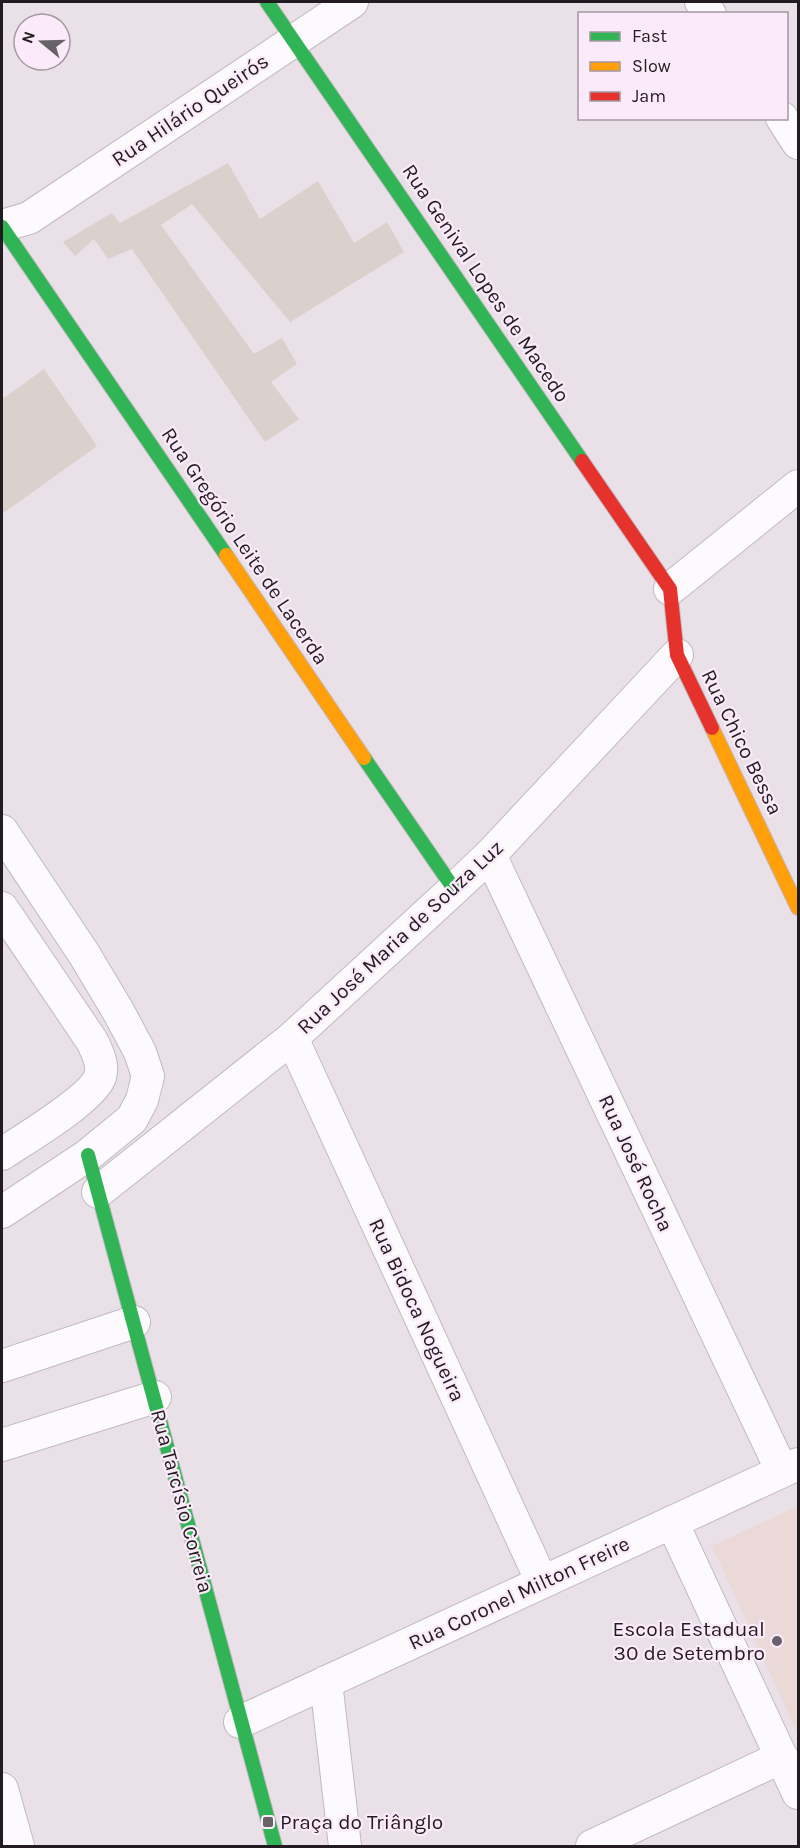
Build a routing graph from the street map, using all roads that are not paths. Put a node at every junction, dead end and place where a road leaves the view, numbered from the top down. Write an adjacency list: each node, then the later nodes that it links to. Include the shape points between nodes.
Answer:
1 (267, 2): 3 (street, Rua Genival Lopes de Macedo)
2 (352, 2): 3 (street, Rua Hilário Queirós)
3 (294, 41): 6 (street, Rua Hilário Queirós); 8 (street, Rua Genival Lopes de Macedo)
4 (783, 120): 5 (street)
5 (798, 143)
6 (10, 237): 12 (street, Rua Gregório Leite de Lacerda)
7 (798, 486): 8 (street)
8 (670, 589): 9 (street, Rua Chico Bessa)
9 (676, 656): 11 (street, Rua José Maria de Souza Luz); 13 (street, Rua Chico Bessa)
10 (2, 831): 17 (street, via 84,954 140,1052 148,1076)
11 (490, 855): 12 (street, Rua José Maria de Souza Luz); 27 (street, Rua José Rocha)
12 (454, 889): 15 (street, Rua José Maria de Souza Luz)
13 (798, 903)
14 (2, 908): 16 (street, via 92,1041 101,1063)
15 (292, 1038): 18 (street, Rua José Maria de Souza Luz); 29 (street, Rua Bidoca Nogueira)
16 (100, 1077): 17 (street); 19 (street, via 70,1107)
17 (142, 1100): 18 (street); 20 (street, via 132,1119)
18 (188, 1120): 21 (street, Rua José Maria de Souza Luz)
19 (2, 1154)
20 (88, 1155): 21 (street, Rua Tarcísio Correia); 22 (street)
21 (98, 1192): 23 (street, Rua Tarcísio Correia)
22 (2, 1212)
23 (134, 1322): 24 (street); 25 (street, Rua Tarcísio Correia)
24 (2, 1366)
25 (155, 1397): 26 (street); 31 (street, Rua Tarcísio Correia)
26 (2, 1445)
27 (790, 1468): 28 (street, Rua Coronel Milton Freire)
28 (672, 1522): 29 (street, Rua Coronel Milton Freire); 32 (street)
29 (542, 1582): 30 (street, Rua Coronel Milton Freire)
30 (326, 1682): 31 (street, Rua Coronel Milton Freire); 37 (street)
31 (240, 1722): 36 (street, Rua Tarcísio Correia)
32 (782, 1757): 34 (street); 38 (street)
33 (2, 1789): 35 (street)
34 (798, 1793)
35 (18, 1846)
36 (275, 1846)
37 (345, 1846)
38 (592, 1846)

